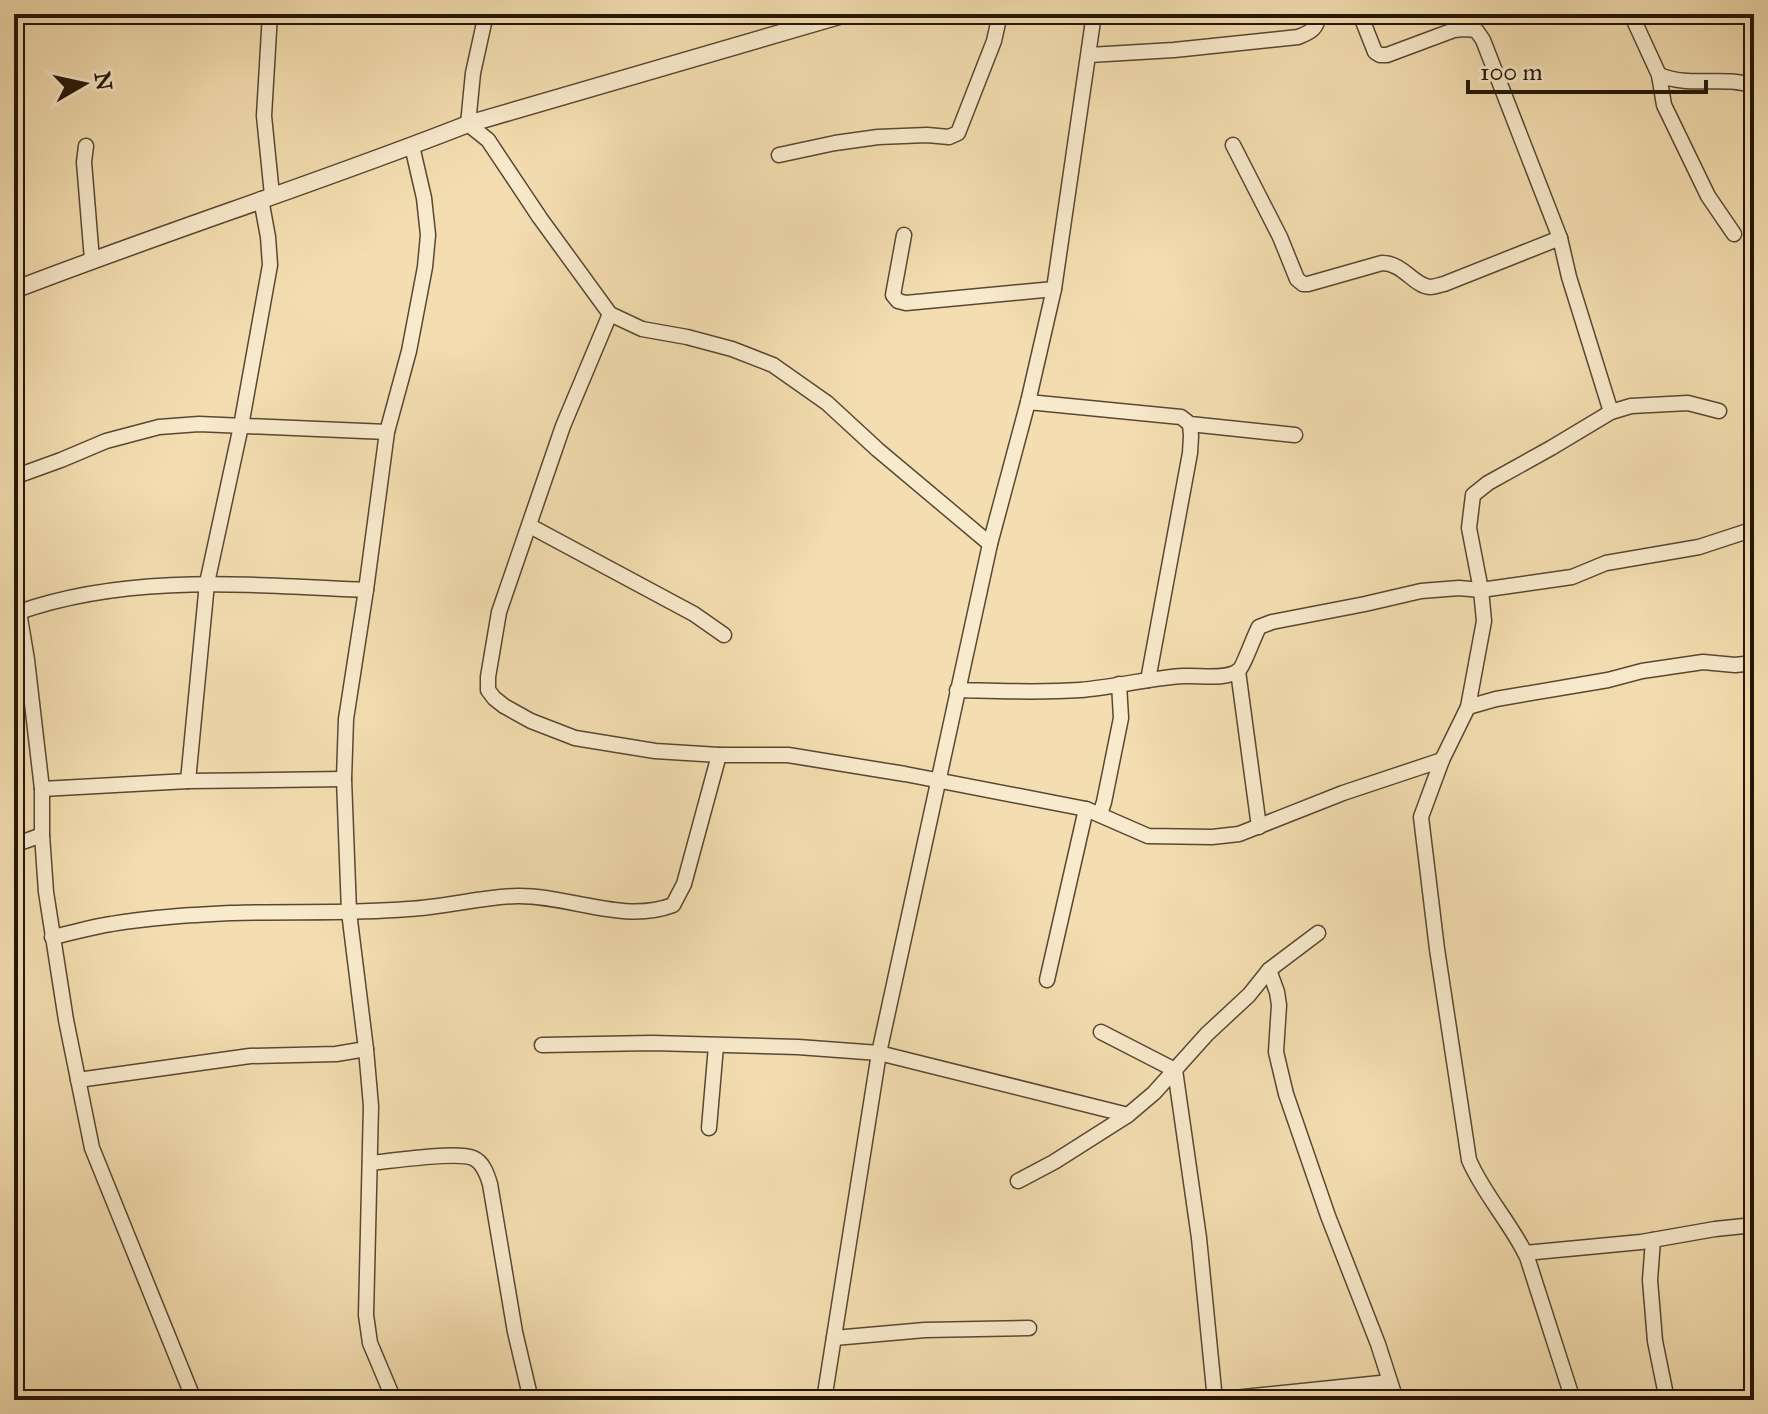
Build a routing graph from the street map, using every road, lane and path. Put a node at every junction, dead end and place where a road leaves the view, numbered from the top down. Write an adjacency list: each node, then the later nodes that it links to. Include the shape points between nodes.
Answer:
1 (270, 14): 17 (street, via 264,116)
2 (486, 14): 12 (street)
3 (846, 14): 12 (street)
4 (1000, 14): 16 (street, via 958,133 878,137)
5 (1094, 14): 9 (street)
6 (1319, 14): 9 (street, via 1312,32 1298,37)
7 (1360, 14): 20 (street, via 1380,55 1454,30 1476,30)
8 (1631, 14): 10 (street)
9 (1089, 55): 22 (street)
10 (1659, 75): 11 (street, via 1673,81); 18 (street, via 1664,105 1708,196)
11 (1754, 86)
12 (468, 124): 15 (street); 24 (street, via 488,140)
13 (1233, 145): 20 (street, via 1303,284 1390,263 1429,287)
14 (86, 146): 21 (street)
15 (412, 146): 17 (street); 30 (street, via 428,235 409,351)
16 (779, 155)
17 (267, 197): 21 (street); 29 (street, via 270,265)
18 (1734, 234)
19 (904, 235): 22 (street, via 893,295 898,301)
20 (1560, 238): 27 (street)
21 (92, 260): 23 (street)
22 (1054, 289): 25 (street)
23 (14, 290)
24 (610, 314): 33 (street, via 563,426); 35 (street, via 642,329 732,349 773,365 827,403)
25 (1028, 402): 28 (street, via 1181,417); 35 (street)
26 (1719, 411): 27 (street, via 1688,403)
27 (1611, 412): 38 (street, via 1473,495 1469,528)
28 (1190, 424): 31 (street); 45 (street, via 1190,453)
29 (241, 426): 30 (street); 32 (street, via 159,427 106,441); 36 (street)
30 (387, 432): 37 (street)
31 (1295, 435)
32 (14, 477)
33 (530, 526): 41 (street); 49 (street, via 499,612 488,677 494,698 531,721 575,738)
34 (1754, 529): 38 (street, via 1699,547 1606,563 1572,577)
35 (990, 544): 47 (street)
36 (207, 583): 37 (street); 40 (street, via 79,596); 52 (street)
37 (366, 590): 51 (street, via 346,719)
38 (1481, 590): 44 (street, via 1421,591 1272,622 1259,627); 48 (street, via 1484,621)
39 (14, 595): 40 (street)
40 (19, 612): 42 (street)
41 (724, 635)
42 (21, 663): 54 (street)
43 (1754, 663): 48 (street, via 1703,662 1653,669)
44 (1238, 671): 45 (street); 56 (street)
45 (1148, 680): 46 (street)
46 (1119, 684): 47 (street, via 1029,692); 55 (street, via 1121,718)
47 (957, 690): 53 (street)
48 (1468, 707): 50 (street)
49 (719, 755): 53 (street, via 788,755); 59 (street, via 684,884 673,905 643,912 513,896)
50 (1442, 760): 56 (street); 77 (street, via 1421,817 1464,1135 1476,1175)
51 (344, 779): 52 (street); 59 (street)
52 (188, 781): 54 (street)
53 (937, 781): 55 (street); 68 (street)
54 (42, 789): 57 (street)
55 (1093, 811): 56 (street, via 1148,836 1212,837); 63 (street)
56 (1259, 827)
57 (42, 835): 58 (street); 61 (street)
58 (14, 845)
59 (349, 912): 61 (street, via 157,918); 67 (street)
60 (1318, 933): 62 (street)
61 (52, 937): 70 (street)
62 (1269, 970): 69 (street); 80 (street, via 1279,1005 1276,1052 1286,1094)
63 (1047, 980)
64 (1101, 1032): 69 (street)
65 (542, 1045): 66 (street)
66 (716, 1046): 68 (street); 72 (street)
67 (366, 1049): 70 (street, via 250,1056); 73 (street)
68 (879, 1053): 71 (street); 79 (street)
69 (1175, 1070): 71 (street); 86 (street)
70 (78, 1080): 82 (street, via 92,1148)
71 (1128, 1115): 74 (street)
72 (709, 1128)
73 (370, 1163): 83 (street, via 366,1315 370,1343); 84 (street, via 459,1155 475,1158 485,1169)
74 (1018, 1181)
75 (1754, 1225): 76 (street)
76 (1653, 1240): 77 (street); 89 (street, via 1653,1329)
77 (1525, 1253): 88 (street)
78 (1029, 1328): 79 (street)
79 (834, 1338): 85 (street)
80 (1390, 1382): 86 (street); 87 (street)
81 (1754, 1397): 90 (street)
82 (194, 1400)
83 (394, 1400)
84 (531, 1400)
85 (824, 1400)
86 (1215, 1400)
87 (1396, 1400)
88 (1573, 1400)
89 (1667, 1400)
90 (1740, 1400)

